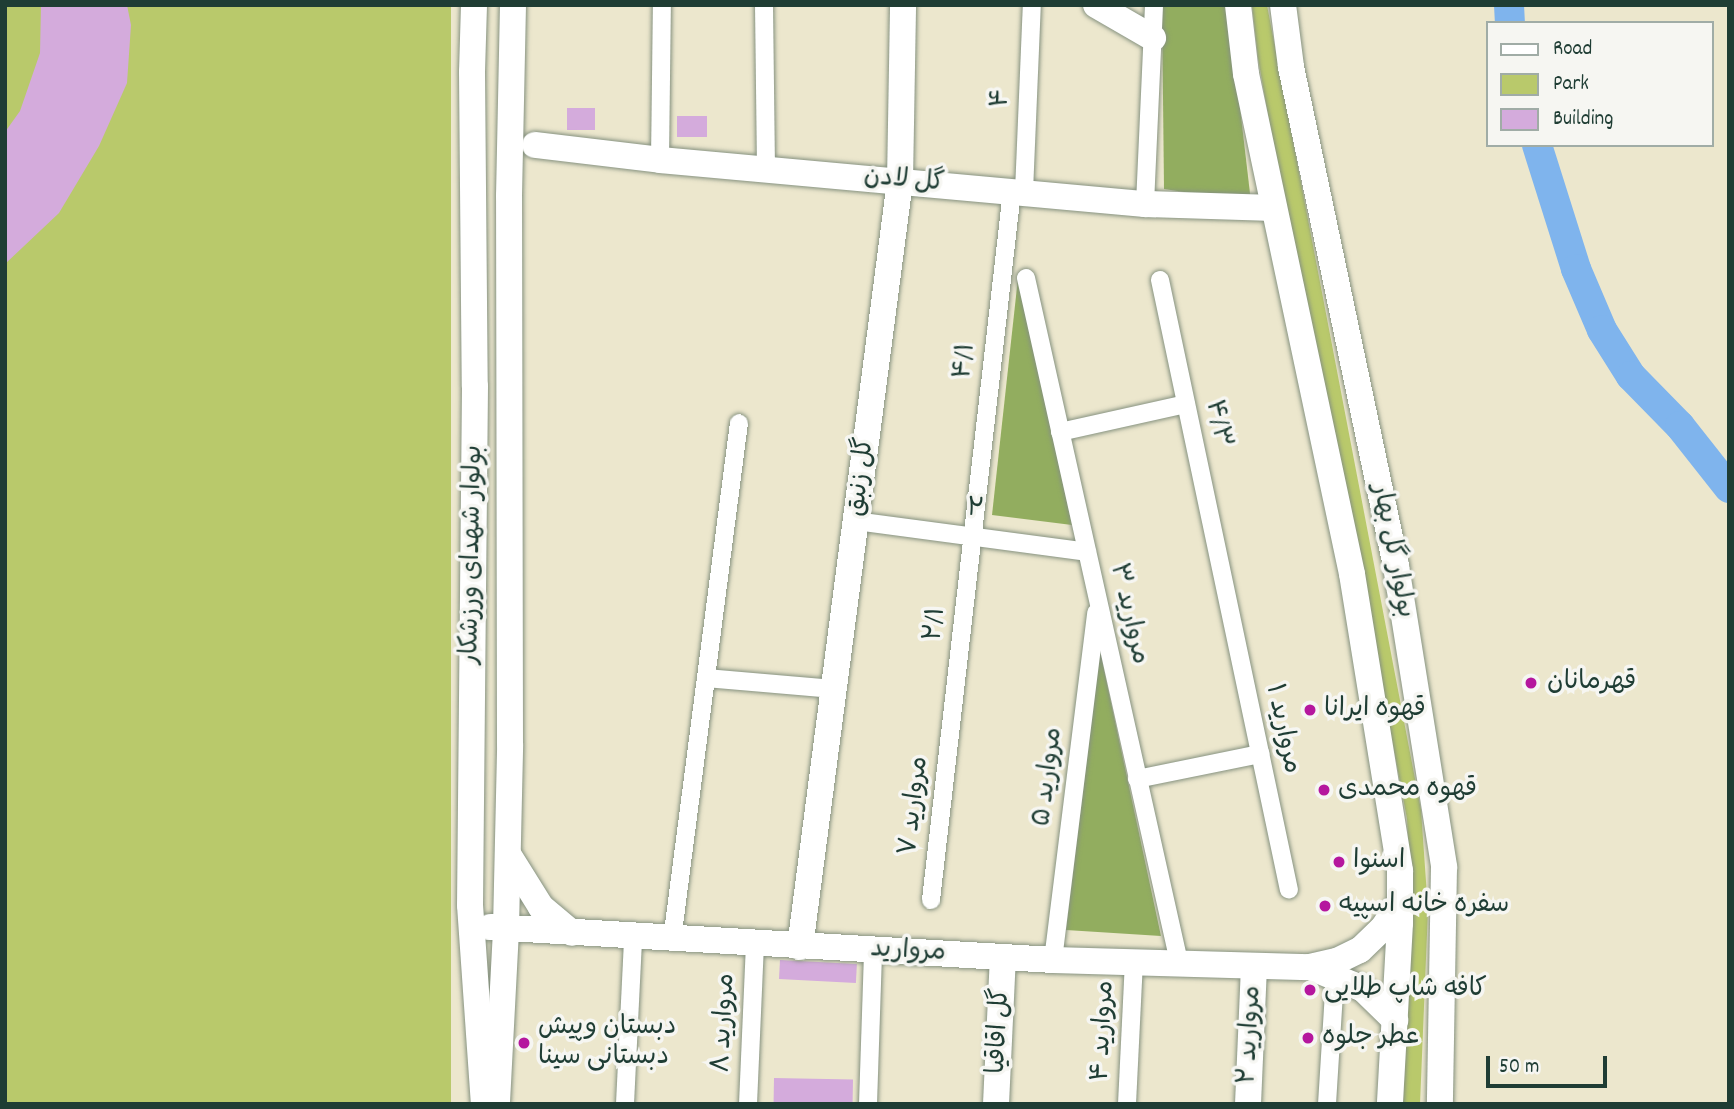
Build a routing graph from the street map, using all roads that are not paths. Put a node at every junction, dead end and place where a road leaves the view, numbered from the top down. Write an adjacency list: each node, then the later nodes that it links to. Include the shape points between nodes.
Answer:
1 (474, 5): 38 (main road, بولوار شهدای ورزشکار)
2 (513, 5): 34 (main road, بولوار شهدای ورزشکار)
3 (662, 5): 13 (street)
4 (764, 5): 14 (street)
5 (903, 5): 15 (main road, گل زنبق)
6 (1032, 5): 16 (street, ۴)
7 (1096, 5): 11 (main road)
8 (1154, 5): 11 (street)
9 (1238, 5): 18 (main road, بولوار گل بهار, via 1246,75)
10 (1283, 5): 64 (main road, بولوار گل بهار, via 1290,67 1396,566 1443,855)
11 (1153, 38): 17 (street)
12 (535, 145): 13 (main road, گل لادن)
13 (660, 160): 14 (main road, گل لادن)
14 (766, 170): 15 (main road, گل لادن)
15 (900, 181): 16 (main road, گل لادن); 24 (main road, گل زنبق)
16 (1018, 192): 17 (main road, گل لادن); 25 (street, ۴/۱)
17 (1145, 204): 18 (main road, گل لادن)
18 (1274, 208): 37 (main road, بولوار گل بهار, via 1352,574 1400,871)
19 (1026, 278): 23 (street, مروارید ۳)
20 (1160, 280): 21 (street, ۴/۳)
21 (1186, 404): 23 (street); 27 (street, ۴/۳)
22 (739, 423): 29 (street)
23 (1060, 432): 26 (street, مروارید ۳)
24 (856, 521): 25 (street, ۲); 30 (main road, گل زنبق)
25 (973, 537): 26 (street, ۲); 31 (street, ۲/۱)
26 (1087, 552): 28 (street, مروارید ۳)
27 (1223, 579): 32 (street, مروارید ۱)
28 (1098, 600): 33 (street, مروارید ۳); 47 (street, مروارید ۵)
29 (706, 678): 30 (street); 42 (street)
30 (834, 689): 44 (main road, گل زنبق)
31 (952, 718): 36 (street, مروارید ۷)
32 (1260, 754): 33 (street); 35 (street, مروارید ۱)
33 (1138, 779): 49 (street, مروارید ۳)
34 (508, 854): 39 (main road, بولوار شهدای ورزشکار); 40 (main road, via 541,907)
35 (1289, 890)
36 (931, 900)
37 (1400, 902): 51 (main road, مروارید, via 1383,928 1360,950); 53 (main road, بولوار گل بهار)
38 (471, 925): 39 (main road, مروارید); 54 (main road, بولوار شهدای ورزشکار)
39 (506, 928): 40 (main road, مروارید); 55 (main road, بولوار شهدای ورزشکار)
40 (572, 933): 41 (main road, مروارید)
41 (633, 938): 42 (main road, مروارید); 56 (street)
42 (673, 940): 43 (main road, مروارید)
43 (755, 944): 44 (main road, مروارید); 57 (street, مروارید ۸)
44 (800, 947): 45 (main road, مروارید)
45 (873, 950): 46 (main road, مروارید); 58 (street)
46 (1003, 958): 47 (main road, مروارید); 59 (main road, گل اقاقیا)
47 (1053, 960): 48 (main road, مروارید)
48 (1134, 961): 49 (main road, مروارید); 60 (street, مروارید ۴)
49 (1179, 962): 50 (main road, مروارید)
50 (1254, 965): 51 (main road, مروارید); 61 (main road, مروارید ۲)
51 (1310, 967): 52 (main road, مروارید)
52 (1335, 976): 53 (main road, مروارید, via 1363,989); 62 (street)
53 (1395, 1020): 63 (main road, بولوار گل بهار)
54 (484, 1104)
55 (497, 1104)
56 (625, 1104)
57 (748, 1104)
58 (868, 1104)
59 (996, 1104)
60 (1127, 1104)
61 (1248, 1104)
62 (1327, 1104)
63 (1390, 1104)
64 (1440, 1104)

